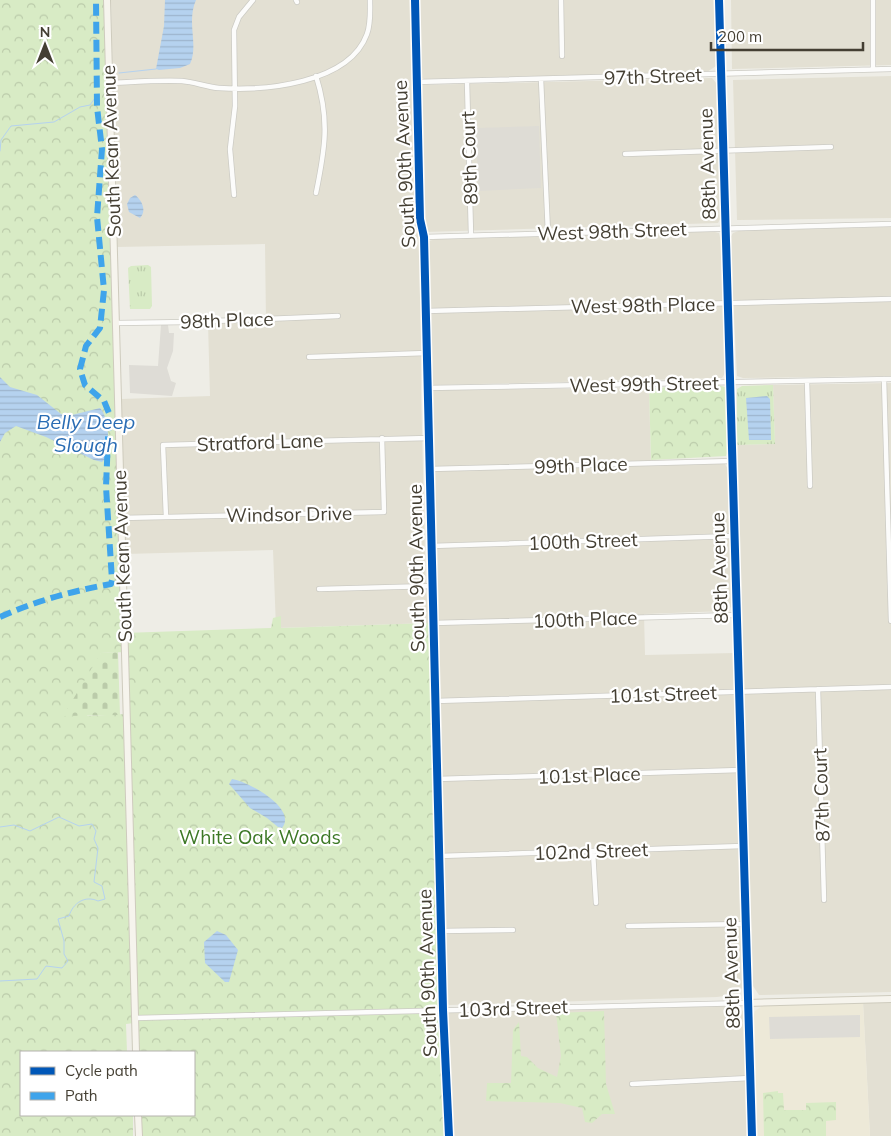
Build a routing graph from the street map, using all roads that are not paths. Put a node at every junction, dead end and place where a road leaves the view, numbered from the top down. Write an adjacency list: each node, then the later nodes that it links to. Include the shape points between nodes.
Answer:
1 (107, 0): 16 (street, South Kean Avenue)
2 (253, 0): 17 (street, via 234,30)
3 (370, 0): 12 (street, via 368,32 359,48 342,66)
4 (415, 0): 15 (street, South 90th Avenue)
5 (561, 0): 8 (street)
6 (719, 0): 11 (street, 88th Avenue)
7 (873, 0): 10 (street)
8 (562, 56)
9 (891, 68): 10 (street, 97th Street)
10 (873, 69): 11 (street, 97th Street)
11 (721, 74): 13 (street, 97th Street); 19 (street, 88th Avenue)
12 (316, 76): 17 (street, via 288,85); 21 (street, via 326,124)
13 (541, 79): 14 (street, 97th Street); 25 (street)
14 (467, 81): 15 (street, 97th Street); 26 (street, 89th Court)
15 (416, 82): 27 (street, South 90th Avenue, via 420,219)
16 (110, 83): 17 (street, via 184,81); 32 (street, South Kean Avenue)
17 (235, 88): 22 (street, via 230,149)
18 (832, 148): 19 (street)
19 (723, 150): 20 (street); 24 (street, 88th Avenue)
20 (625, 154)
21 (316, 193)
22 (234, 195)
23 (891, 224): 24 (street, West 98th Street)
24 (725, 228): 25 (street, West 98th Street); 29 (street, 88th Avenue)
25 (548, 233): 26 (street, West 98th Street)
26 (472, 235): 27 (street, West 98th Street)
27 (424, 237): 30 (street, South 90th Avenue)
28 (891, 299): 29 (street, West 98th Place)
29 (728, 303): 30 (street, West 98th Place); 38 (street, 88th Avenue)
30 (426, 311): 33 (street, South 90th Avenue)
31 (338, 316): 32 (street, 98th Place)
32 (116, 323): 46 (street, South Kean Avenue)
33 (427, 353): 34 (street); 39 (street, South 90th Avenue)
34 (309, 357)
35 (884, 379): 36 (street, West 99th Street); 37 (street, West 99th Street); 52 (street)
36 (891, 379)
37 (807, 381): 38 (street, West 99th Street); 44 (street)
38 (730, 383): 39 (street, West 99th Street); 42 (street, 88th Avenue)
39 (428, 388): 41 (street, South 90th Avenue)
40 (382, 438): 41 (street, Stratford Lane); 45 (street, Stratford Lane, via 163,445); 45 (street, Windsor Drive, via 384,512)
41 (429, 438): 43 (street, South 90th Avenue)
42 (732, 461): 43 (street, 99th Place); 47 (street, 88th Avenue)
43 (430, 469): 48 (street, South 90th Avenue)
44 (810, 486)
45 (166, 517): 46 (street, Windsor Drive)
46 (122, 518): 72 (street, South Kean Avenue)
47 (734, 536): 48 (street, 100th Street); 51 (street, 88th Avenue)
48 (431, 546): 49 (street, South 90th Avenue)
49 (432, 586): 50 (street); 53 (street, South 90th Avenue)
50 (319, 588)
51 (737, 615): 53 (street, 100th Place); 56 (street, 88th Avenue)
52 (891, 622)
53 (433, 624): 57 (street, South 90th Avenue)
54 (891, 687): 55 (street, 101st Street)
55 (818, 690): 56 (street, 101st Street); 63 (street, 87th Court)
56 (739, 691): 57 (street, 101st Street); 58 (street, 88th Avenue)
57 (435, 701): 59 (street, South 90th Avenue)
58 (741, 770): 59 (street, 101st Place); 60 (street, 88th Avenue)
59 (437, 779): 62 (street, South 90th Avenue)
60 (743, 846): 61 (street, 102nd Street); 65 (street, 88th Avenue)
61 (592, 852): 62 (street, 102nd Street); 64 (street)
62 (439, 856): 68 (street, South 90th Avenue)
63 (824, 900)
64 (596, 903)
65 (746, 924): 66 (street); 70 (street, 88th Avenue)
66 (628, 926)
67 (513, 930): 68 (street)
68 (441, 931): 71 (street, South 90th Avenue)
69 (891, 999): 70 (street, 103rd Street)
70 (748, 1003): 71 (street, 103rd Street); 74 (street, 88th Avenue)
71 (443, 1010): 72 (street, 103rd Street); 78 (street, South 90th Avenue)
72 (135, 1018): 73 (street, South Kean Avenue)
73 (136, 1051)
74 (750, 1078): 75 (street); 79 (street, 88th Avenue)
75 (632, 1084)
76 (138, 1116): 77 (street)
77 (138, 1136)
78 (449, 1136)
79 (752, 1136)

